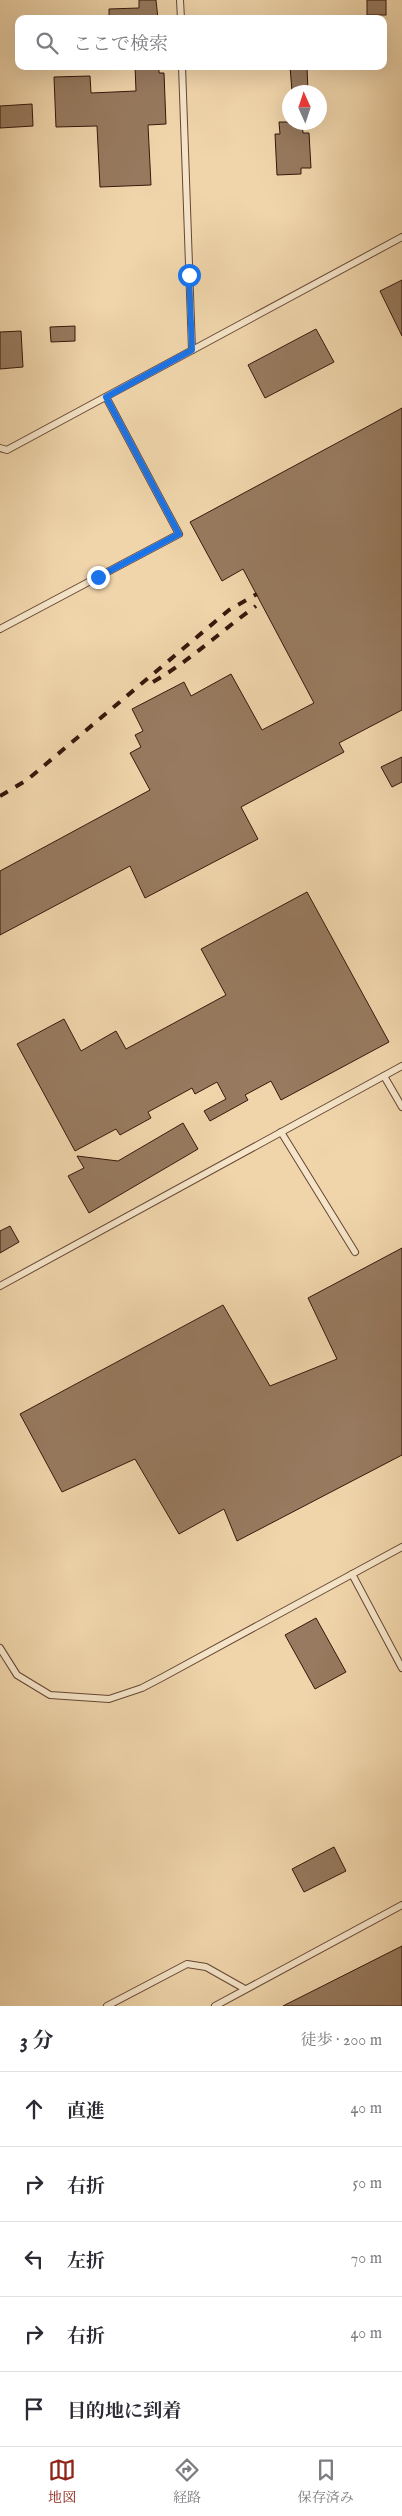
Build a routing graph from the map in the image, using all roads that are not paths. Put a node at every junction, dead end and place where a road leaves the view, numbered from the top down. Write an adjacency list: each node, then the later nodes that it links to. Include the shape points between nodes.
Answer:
1 (180, 0): 2 (lane)
2 (181, 15)
3 (182, 70): 5 (lane)
4 (402, 237): 5 (lane)
5 (192, 350): 6 (lane)
6 (106, 397): 7 (lane, via 7,450); 8 (lane, via 179,534)
7 (0, 448)
8 (0, 629)
9 (402, 1066): 10 (lane)
10 (384, 1076): 11 (lane); 12 (lane)
11 (402, 1106)
12 (281, 1132): 13 (lane); 14 (lane)
13 (355, 1252)
14 (0, 1286)
15 (402, 1547): 16 (lane)
16 (352, 1574): 17 (lane, via 142,1688 109,1699 50,1695 17,1675); 18 (lane)
17 (0, 1648)
18 (402, 1668)
19 (402, 1905): 20 (lane)
20 (245, 1989): 21 (lane, via 206,1967 187,1964); 22 (lane)
21 (107, 2006)
22 (215, 2006)

